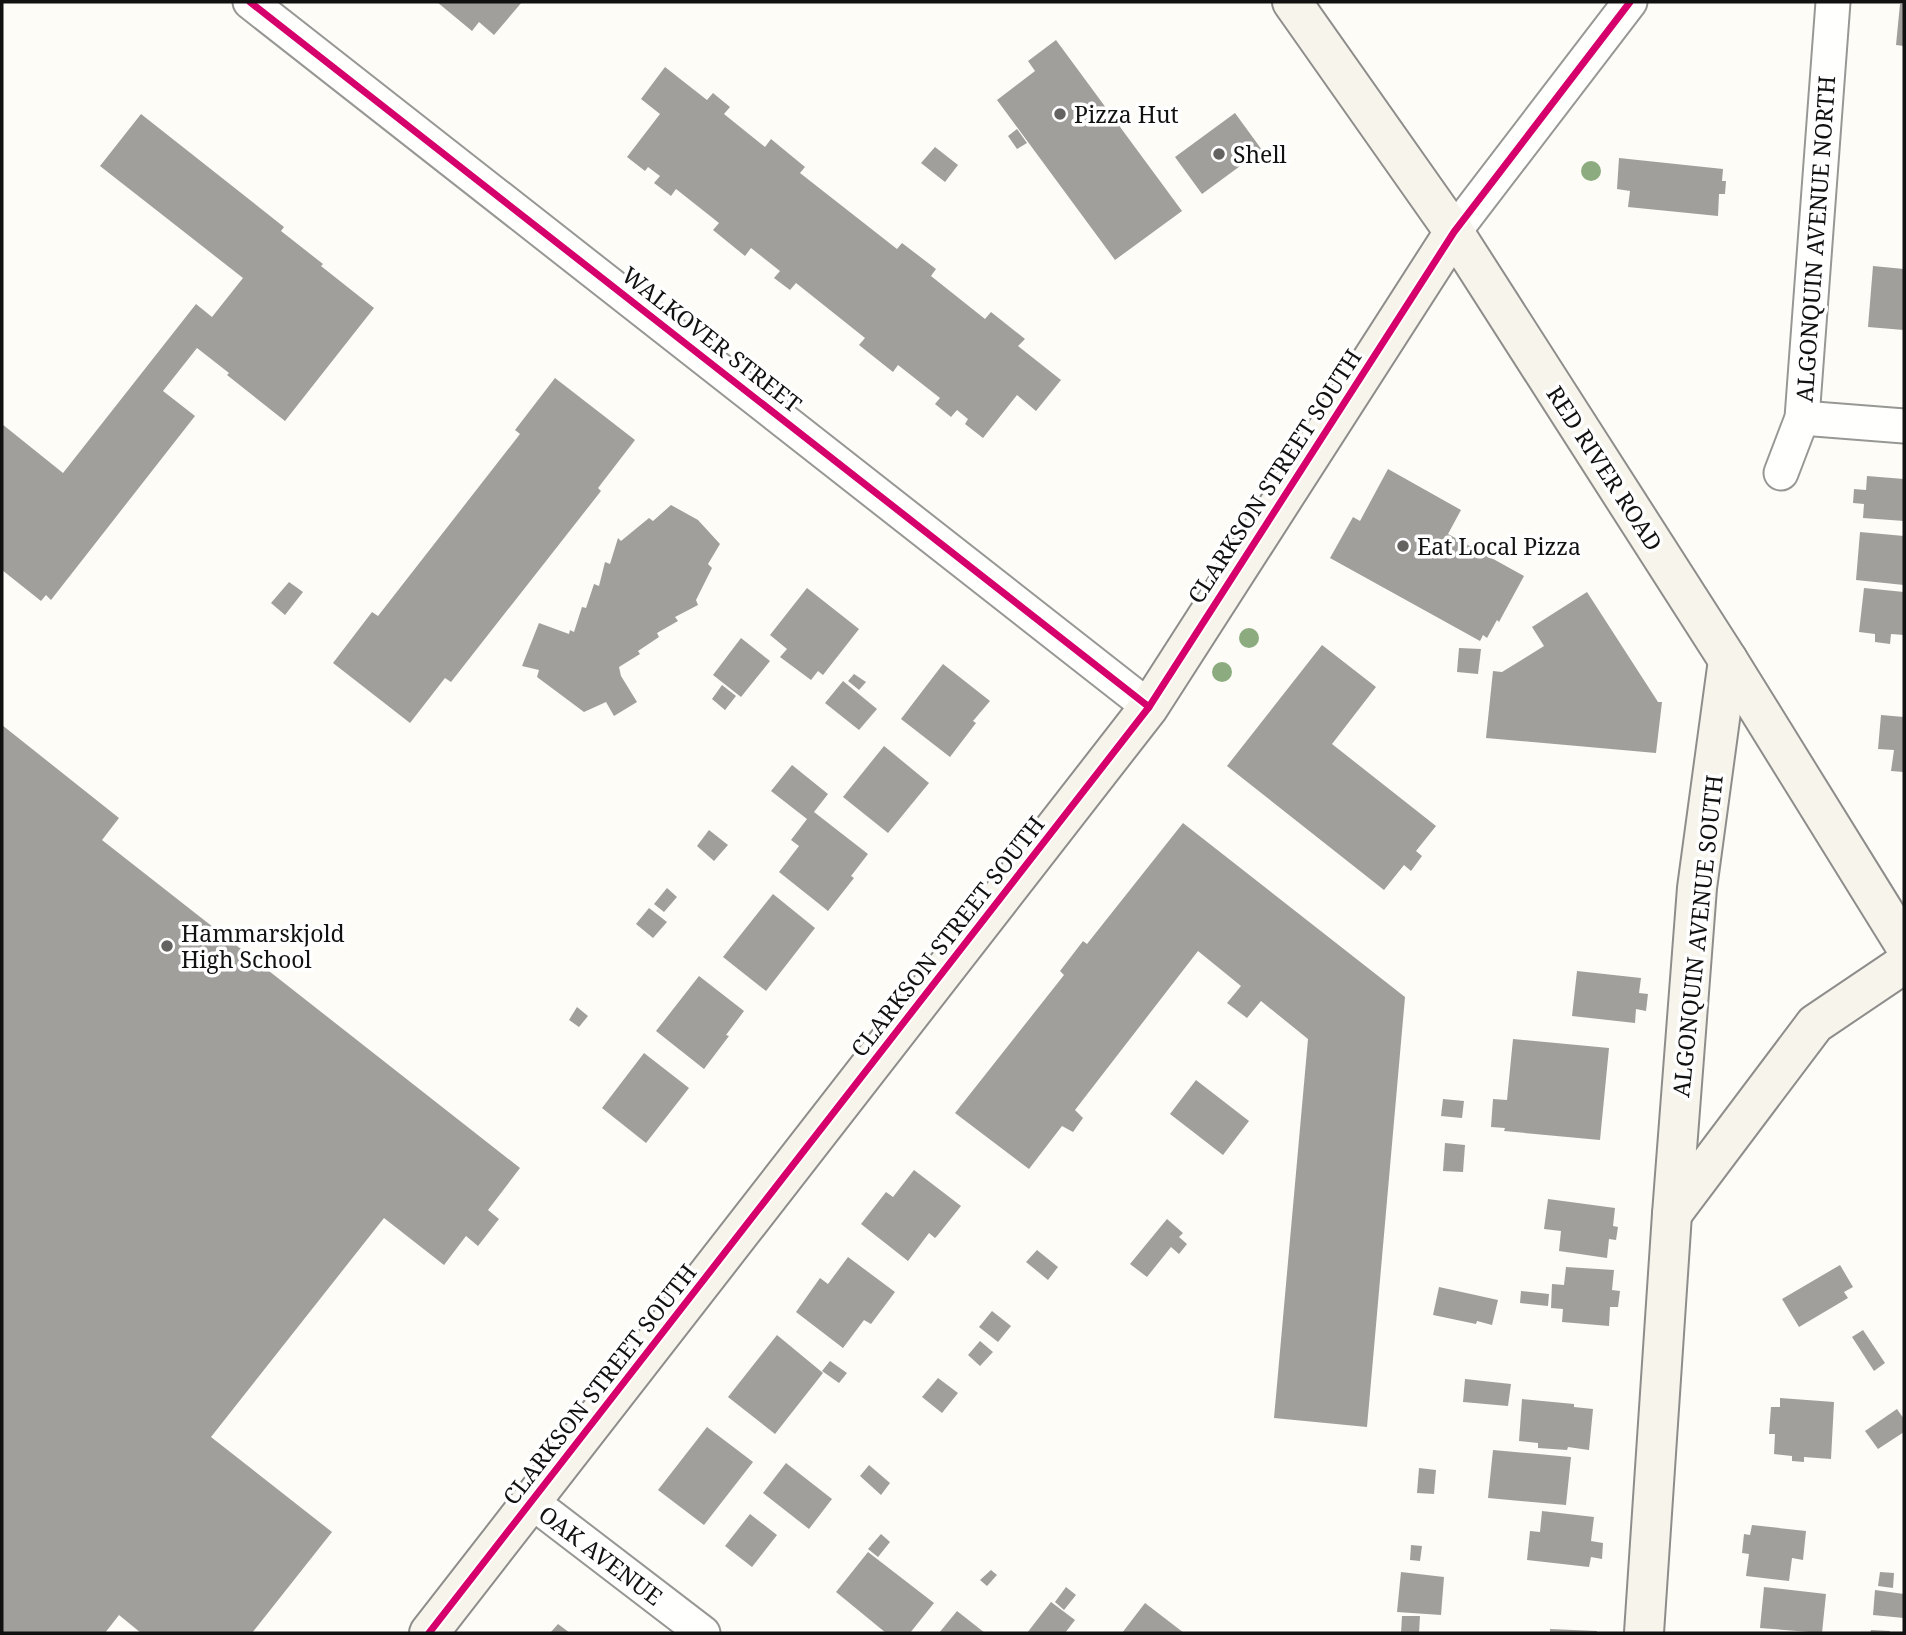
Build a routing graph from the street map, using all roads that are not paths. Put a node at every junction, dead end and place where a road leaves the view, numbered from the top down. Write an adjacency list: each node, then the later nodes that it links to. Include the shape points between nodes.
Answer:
1 (250, 2): 10 (street, WALKOVER STREET)
2 (1292, 2): 5 (main road, RED RIVER ROAD)
3 (1630, 2): 5 (street)
4 (1833, 2): 6 (street, ALGONQUIN AVENUE NORTH)
5 (1454, 232): 9 (main road, RED RIVER ROAD); 10 (main road, CLARKSON STREET SOUTH)
6 (1802, 418): 7 (street); 8 (street, ALGONQUIN AVENUE NORTH)
7 (1904, 426)
8 (1781, 473)
9 (1728, 660): 11 (main road, RED RIVER ROAD); 13 (main road, ALGONQUIN AVENUE SOUTH, via 1697,888)
10 (1149, 707): 14 (main road, CLARKSON STREET SOUTH)
11 (1904, 944)
12 (1904, 964): 13 (main road, via 1815,1024)
13 (1672, 1214): 17 (main road, ALGONQUIN AVENUE SOUTH)
14 (531, 1502): 15 (main road, CLARKSON STREET SOUTH); 16 (street, OAK AVENUE)
15 (429, 1633)
16 (704, 1633)
17 (1644, 1633)

